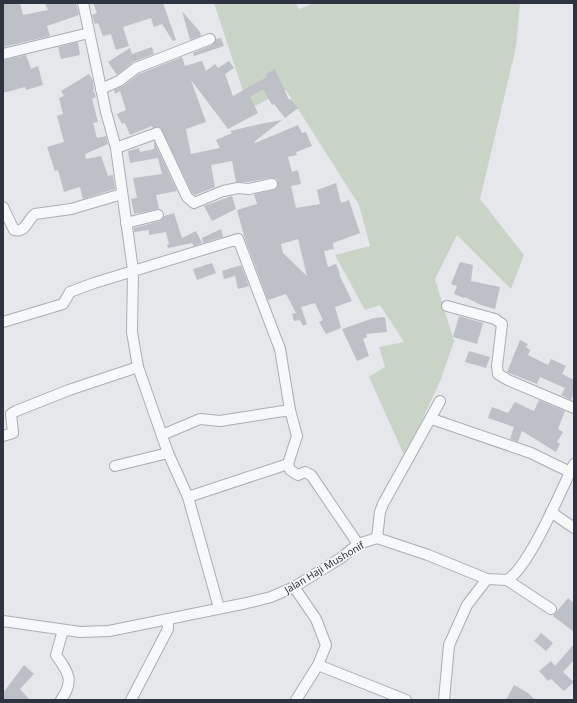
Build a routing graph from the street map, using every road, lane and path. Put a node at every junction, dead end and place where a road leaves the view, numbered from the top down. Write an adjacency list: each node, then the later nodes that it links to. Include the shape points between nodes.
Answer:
1 (82, 3): 2 (street)
2 (89, 33): 4 (street); 5 (street)
3 (210, 39): 5 (street, via 136,68 119,81)
4 (3, 54)
5 (101, 89): 6 (street)
6 (116, 148): 7 (street, via 157,133 187,198 194,203 223,190 249,189); 8 (street)
7 (272, 184)
8 (122, 194): 9 (street, via 71,209 35,214 26,227 19,231 14,230); 11 (street)
9 (3, 207)
10 (158, 215): 11 (street)
11 (126, 223): 12 (street)
12 (133, 270): 14 (street, via 74,290 63,304 58,306); 15 (street, via 132,332); 18 (street, via 238,239 280,349)
13 (447, 306): 17 (street, via 495,319 502,324 498,374)
14 (3, 322)
15 (138, 367): 20 (street); 21 (street, via 16,411 11,414 13,433)
16 (440, 401): 19 (street)
17 (574, 408)
18 (290, 410): 20 (street, via 220,421 200,420); 23 (street, via 297,436)
19 (432, 419): 25 (street); 29 (street, via 383,504)
20 (162, 435): 22 (street)
21 (3, 436)
22 (168, 454): 24 (street); 26 (street)
23 (288, 464): 26 (street); 30 (street, via 294,474 305,472 311,475)
24 (115, 466)
25 (572, 468): 27 (street)
26 (188, 497): 34 (street)
27 (551, 512): 28 (street); 32 (street, via 519,570)
28 (574, 528)
29 (377, 538): 30 (street, Jalan Haji Mushonif); 31 (street, Jalan Haji Mushonif)
30 (358, 544): 33 (street, Jalan Haji Mushonif, via 341,558)
31 (487, 579): 32 (street, Jalan Haji Mushonif); 44 (street, via 467,605 449,645)
32 (507, 580): 35 (street)
33 (294, 587): 34 (street, Jalan Haji Mushonif, via 271,597); 39 (street, via 316,619 324,638 326,645)
34 (219, 608): 36 (street, Jalan Haji Mushonif)
35 (551, 608)
36 (168, 620): 38 (street, Jalan Haji Mushonif, via 109,631); 41 (street, via 168,629)
37 (3, 621): 38 (street, Jalan Haji Mushonif)
38 (63, 630): 40 (street, via 56,654 70,678 67,692)
39 (318, 665): 42 (street); 43 (street)
40 (61, 700)
41 (131, 700)
42 (296, 700)
43 (406, 700)
44 (444, 700)

